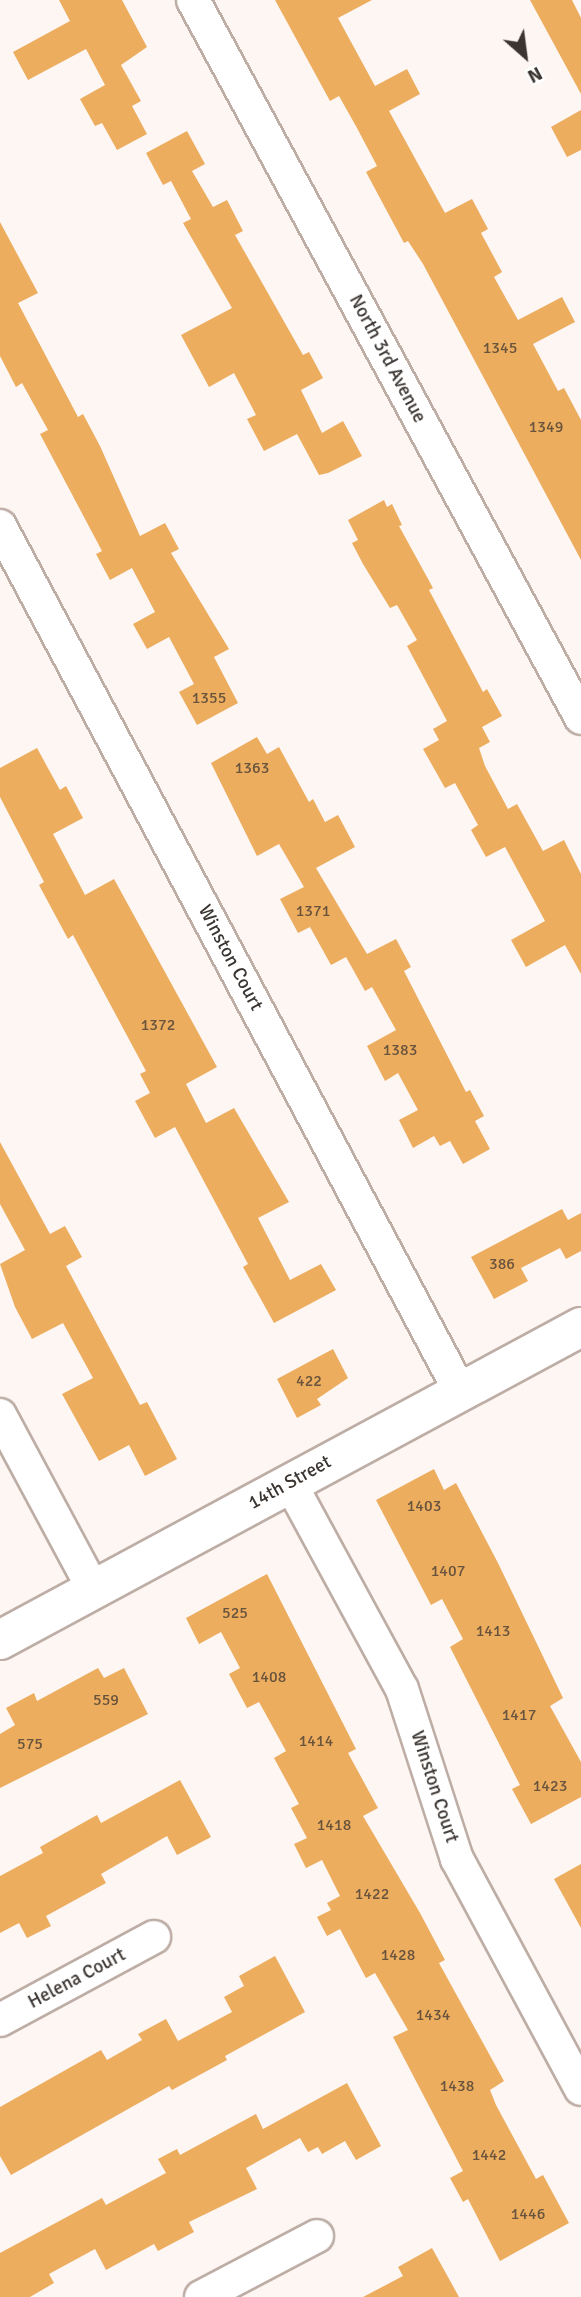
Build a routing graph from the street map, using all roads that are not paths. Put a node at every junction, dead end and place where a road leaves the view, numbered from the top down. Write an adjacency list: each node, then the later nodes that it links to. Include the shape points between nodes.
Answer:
1 (193, 0): 3 (street, North 3rd Avenue)
2 (0, 526): 5 (street, Winston Court)
3 (581, 718)
4 (581, 1327): 5 (street, 14th Street)
5 (460, 1391): 7 (street, 14th Street)
6 (0, 1415): 8 (street)
7 (290, 1483): 8 (street, 14th Street); 12 (street, Winston Court, via 402,1689 457,1859)
8 (94, 1590): 9 (street, 14th Street)
9 (0, 1640)
10 (154, 1937): 11 (street, Helena Court)
11 (0, 2020)
12 (581, 2089)
13 (317, 2236): 14 (street)
14 (201, 2297)

